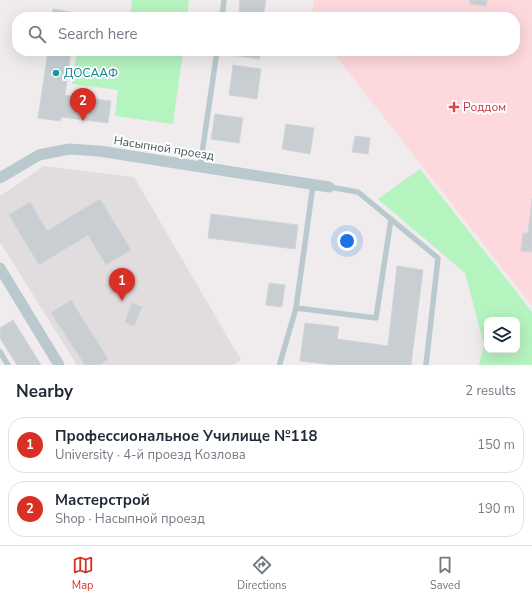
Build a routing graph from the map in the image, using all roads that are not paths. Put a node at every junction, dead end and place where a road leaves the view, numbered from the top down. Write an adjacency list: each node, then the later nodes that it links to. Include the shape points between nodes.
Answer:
1 (224, 0): 2 (lane)
2 (223, 12)
3 (216, 56): 4 (lane)
4 (200, 167): 5 (street, Насыпной проезд, via 99,151 69,149 39,155); 6 (street, Насыпной проезд)
5 (0, 178)
6 (313, 185): 7 (street, Насыпной проезд); 10 (lane)
7 (329, 187): 8 (lane, via 358,192)
8 (391, 219): 10 (lane, via 376,318); 15 (lane, via 438,258)
9 (0, 268): 14 (street)
10 (296, 308): 12 (lane)
11 (0, 352): 13 (lane)
12 (280, 364)
13 (8, 365)
14 (59, 365)
15 (426, 365)

